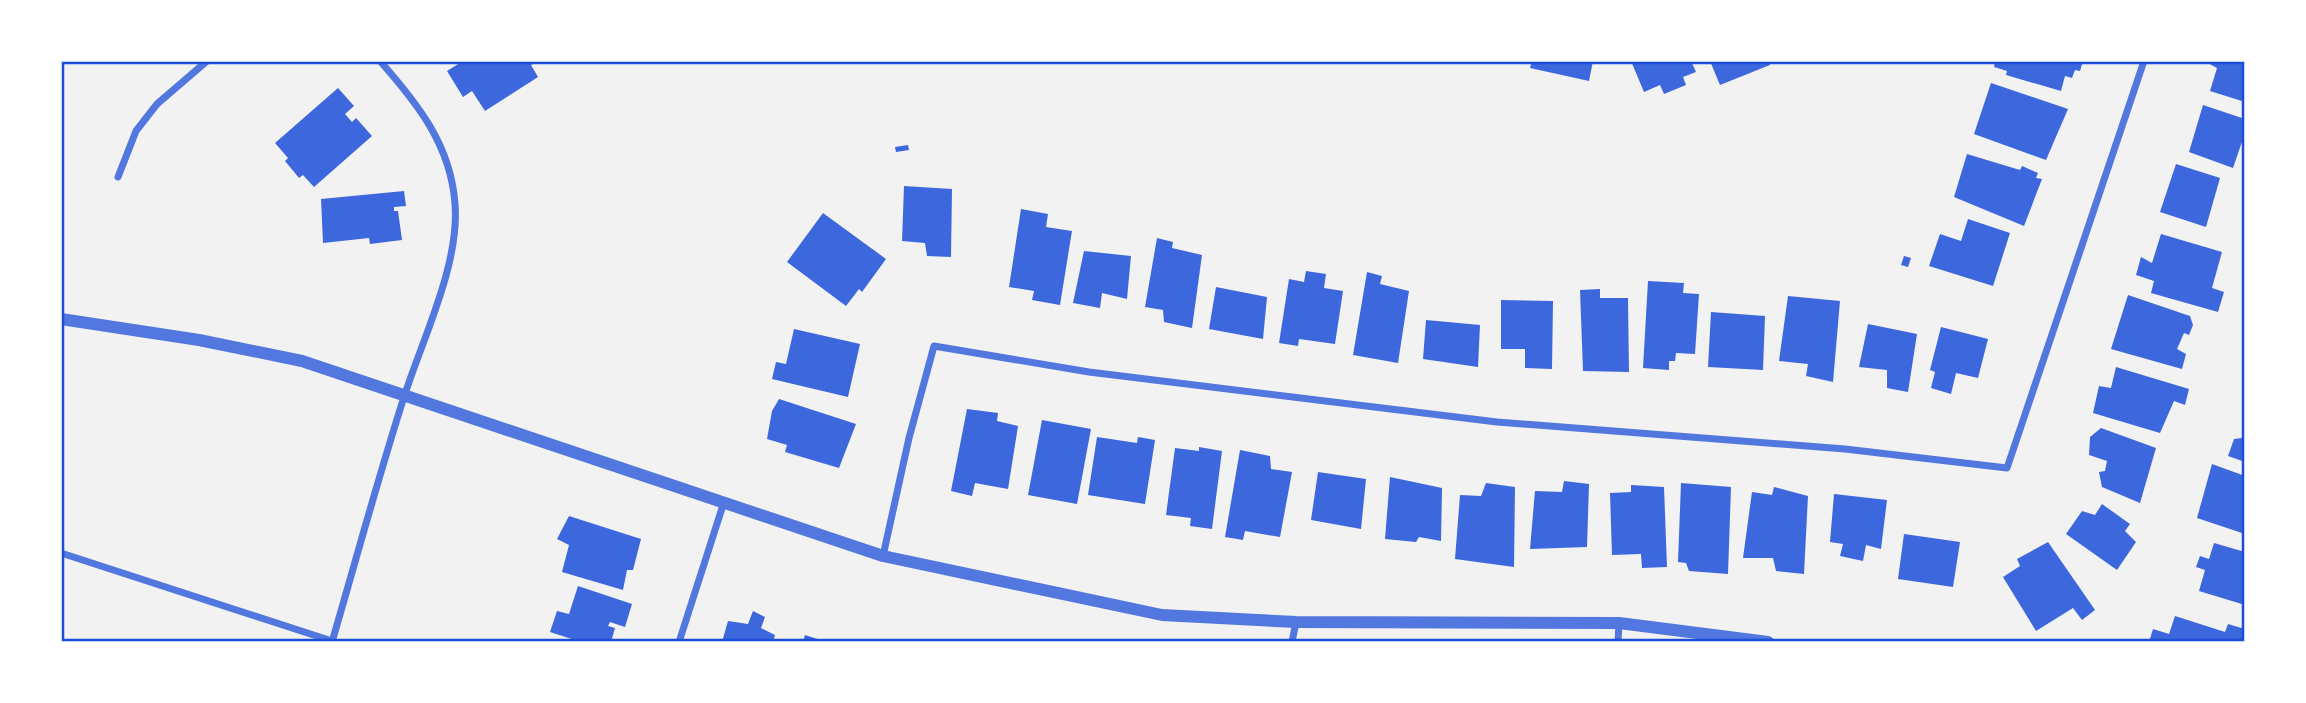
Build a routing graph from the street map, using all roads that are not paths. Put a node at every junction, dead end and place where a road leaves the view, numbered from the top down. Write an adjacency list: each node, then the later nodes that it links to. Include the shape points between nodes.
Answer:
1 (206, 61): 4 (street, via 157,104 136,131)
2 (380, 61): 6 (street, via 419,105 446,157 456,204 449,267)
3 (2144, 61): 9 (street, via 2007,468 1845,449 1497,422 1088,372 934,346)
4 (118, 177)
5 (61, 318): 6 (street, via 302,361)
6 (404, 396): 7 (street); 12 (street)
7 (724, 502): 9 (street); 13 (street)
8 (61, 553): 12 (street)
9 (883, 556): 10 (street, via 1162,615)
10 (1296, 622): 11 (street); 14 (street)
11 (1619, 623): 15 (street); 16 (street)
12 (332, 642)
13 (679, 642)
14 (1292, 642)
15 (1618, 642)
16 (1768, 642)

